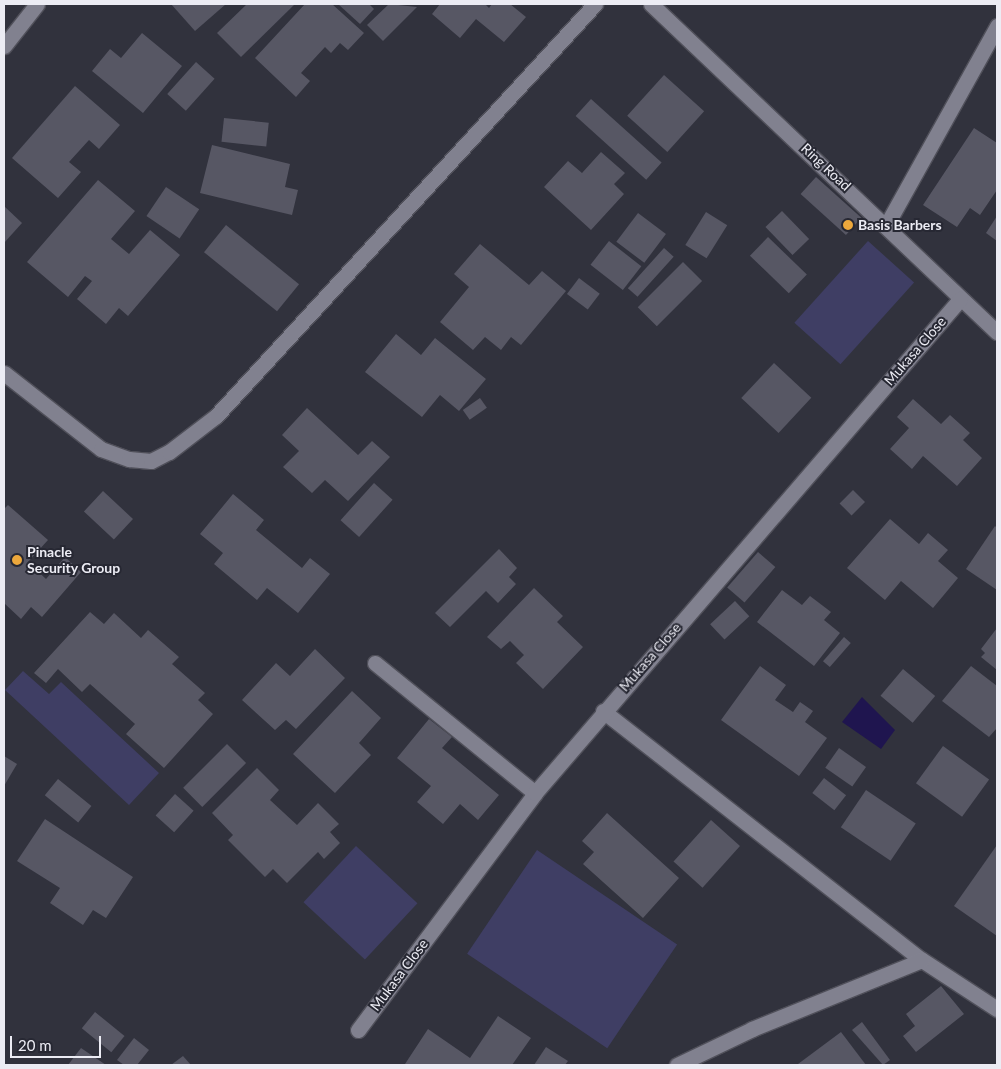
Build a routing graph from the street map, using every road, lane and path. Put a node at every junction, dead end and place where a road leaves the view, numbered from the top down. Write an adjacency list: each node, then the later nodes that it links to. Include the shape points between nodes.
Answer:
1 (37, 4): 5 (street)
2 (595, 4): 9 (street, via 216,416 169,452 151,461 129,459 101,449)
3 (651, 4): 6 (street, Ring Road)
4 (997, 26): 6 (street)
5 (4, 46)
6 (887, 224): 7 (street, Ring Road)
7 (960, 299): 8 (street, Ring Road); 11 (street, Mukasa Close)
8 (997, 332)
9 (4, 373)
10 (375, 663): 12 (street)
11 (603, 711): 12 (street, Mukasa Close); 13 (street)
12 (535, 793): 15 (street, Mukasa Close)
13 (922, 960): 14 (street); 16 (street, via 752,1029)
14 (997, 1009)
15 (358, 1030)
16 (677, 1065)

